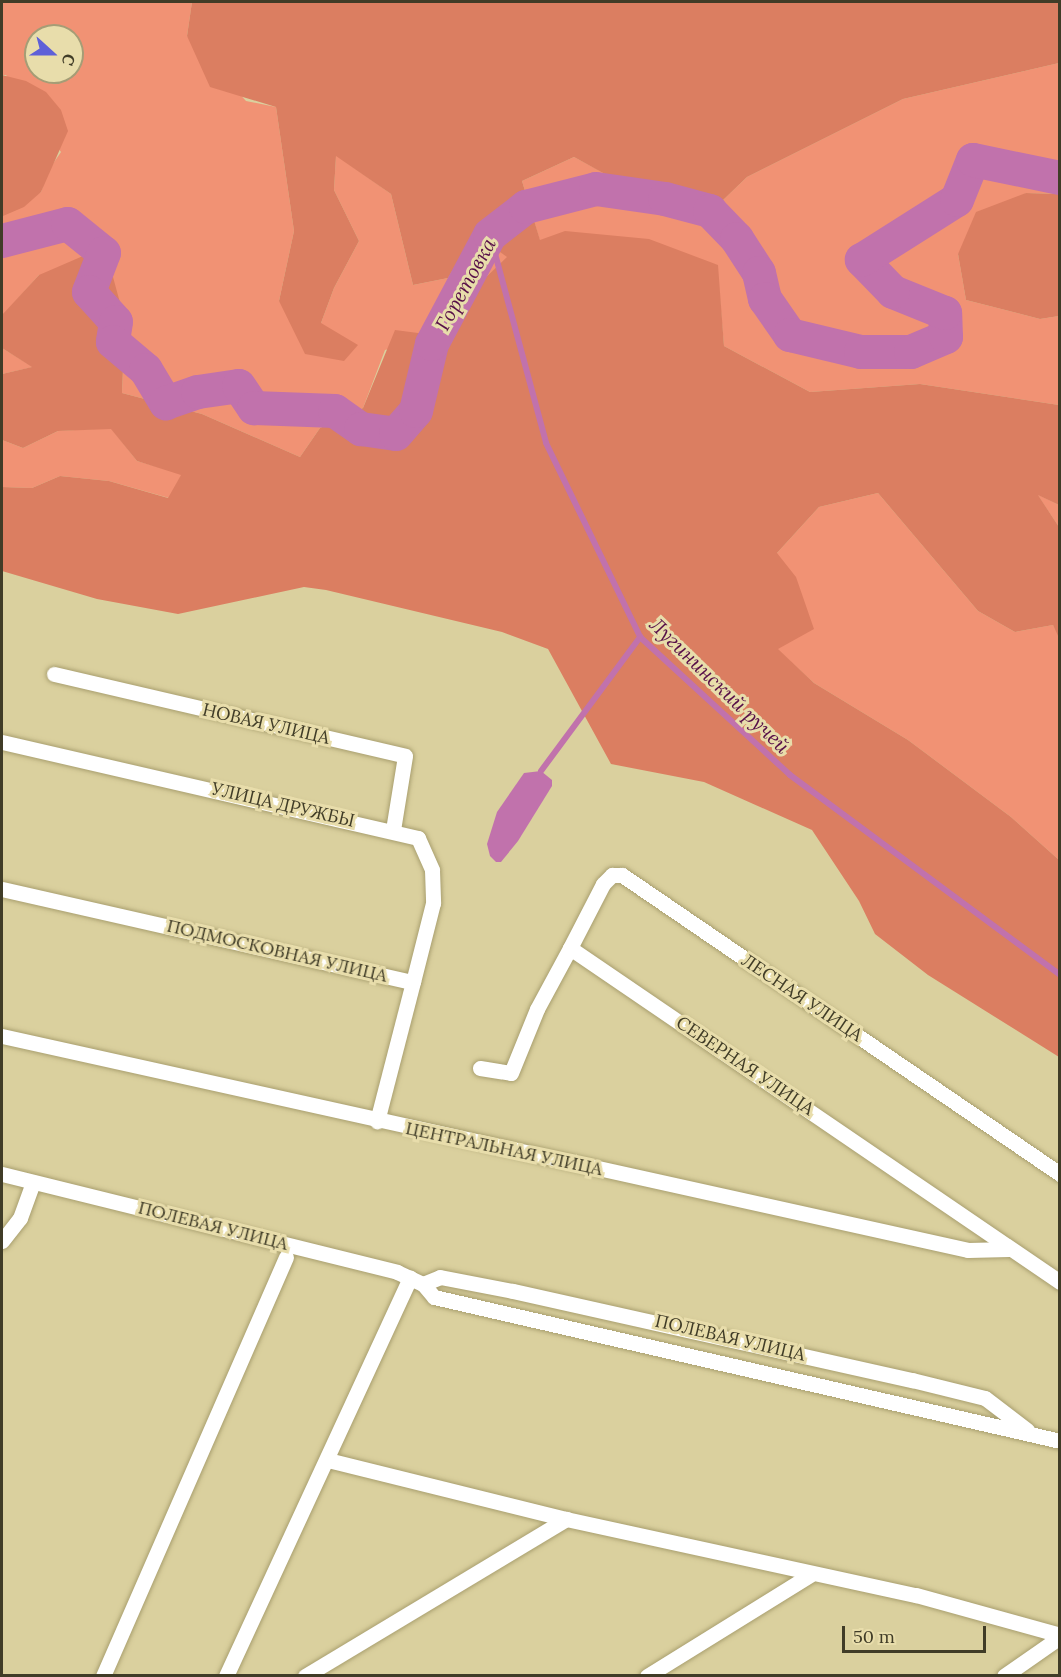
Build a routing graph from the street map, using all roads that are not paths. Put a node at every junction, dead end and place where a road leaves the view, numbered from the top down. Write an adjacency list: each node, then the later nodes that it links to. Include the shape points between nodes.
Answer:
1 (54, 674): 3 (street, НОВАЯ УЛИЦА, via 405,756)
2 (2, 742): 3 (street, УЛИЦА ДРУЖБЫ)
3 (393, 830): 6 (street, УЛИЦА ДРУЖБЫ, via 418,838 432,870 433,903)
4 (2, 889): 6 (street, ПОДМОСКОВНАЯ УЛИЦА)
5 (570, 948): 8 (street, via 537,1009 511,1074); 11 (street, ЛЕСНАЯ УЛИЦА, via 603,884 612,875 622,875); 14 (street, СЕВЕРНАЯ УЛИЦА, via 924,1187)
6 (413, 982): 9 (street, ПОДМОСКОВНАЯ УЛИЦА)
7 (2, 1036): 9 (street, ЦЕНТРАЛЬНАЯ УЛИЦА)
8 (480, 1068)
9 (377, 1121): 14 (street, ЦЕНТРАЛЬНАЯ УЛИЦА, via 968,1250)
10 (2, 1174): 12 (street, ПОЛЕВАЯ УЛИЦА)
11 (1059, 1174)
12 (33, 1182): 13 (street, via 20,1218); 16 (street, ПОЛЕВАЯ УЛИЦА)
13 (2, 1240)
14 (1009, 1249): 17 (street, СЕВЕРНАЯ УЛИЦА)
15 (286, 1257): 26 (street)
16 (417, 1280): 18 (street, ПОЛЕВАЯ УЛИЦА, via 440,1277); 19 (street, ПОЛЕВАЯ УЛИЦА, via 434,1297); 22 (street)
17 (1059, 1282)
18 (718, 1335): 19 (street); 20 (street, ПОЛЕВАЯ УЛИЦА, via 985,1398)
19 (714, 1361): 20 (street, ПОЛЕВАЯ УЛИЦА, via 1010,1431)
20 (1027, 1430): 21 (street, ПОЛЕВАЯ УЛИЦА)
21 (1059, 1441)
22 (328, 1460): 23 (street); 27 (street)
23 (566, 1519): 24 (street); 28 (street)
24 (810, 1575): 25 (street, via 916,1595); 29 (street)
25 (1059, 1636): 30 (street)
26 (104, 1676)
27 (226, 1676)
28 (304, 1676)
29 (647, 1676)
30 (1004, 1676)

